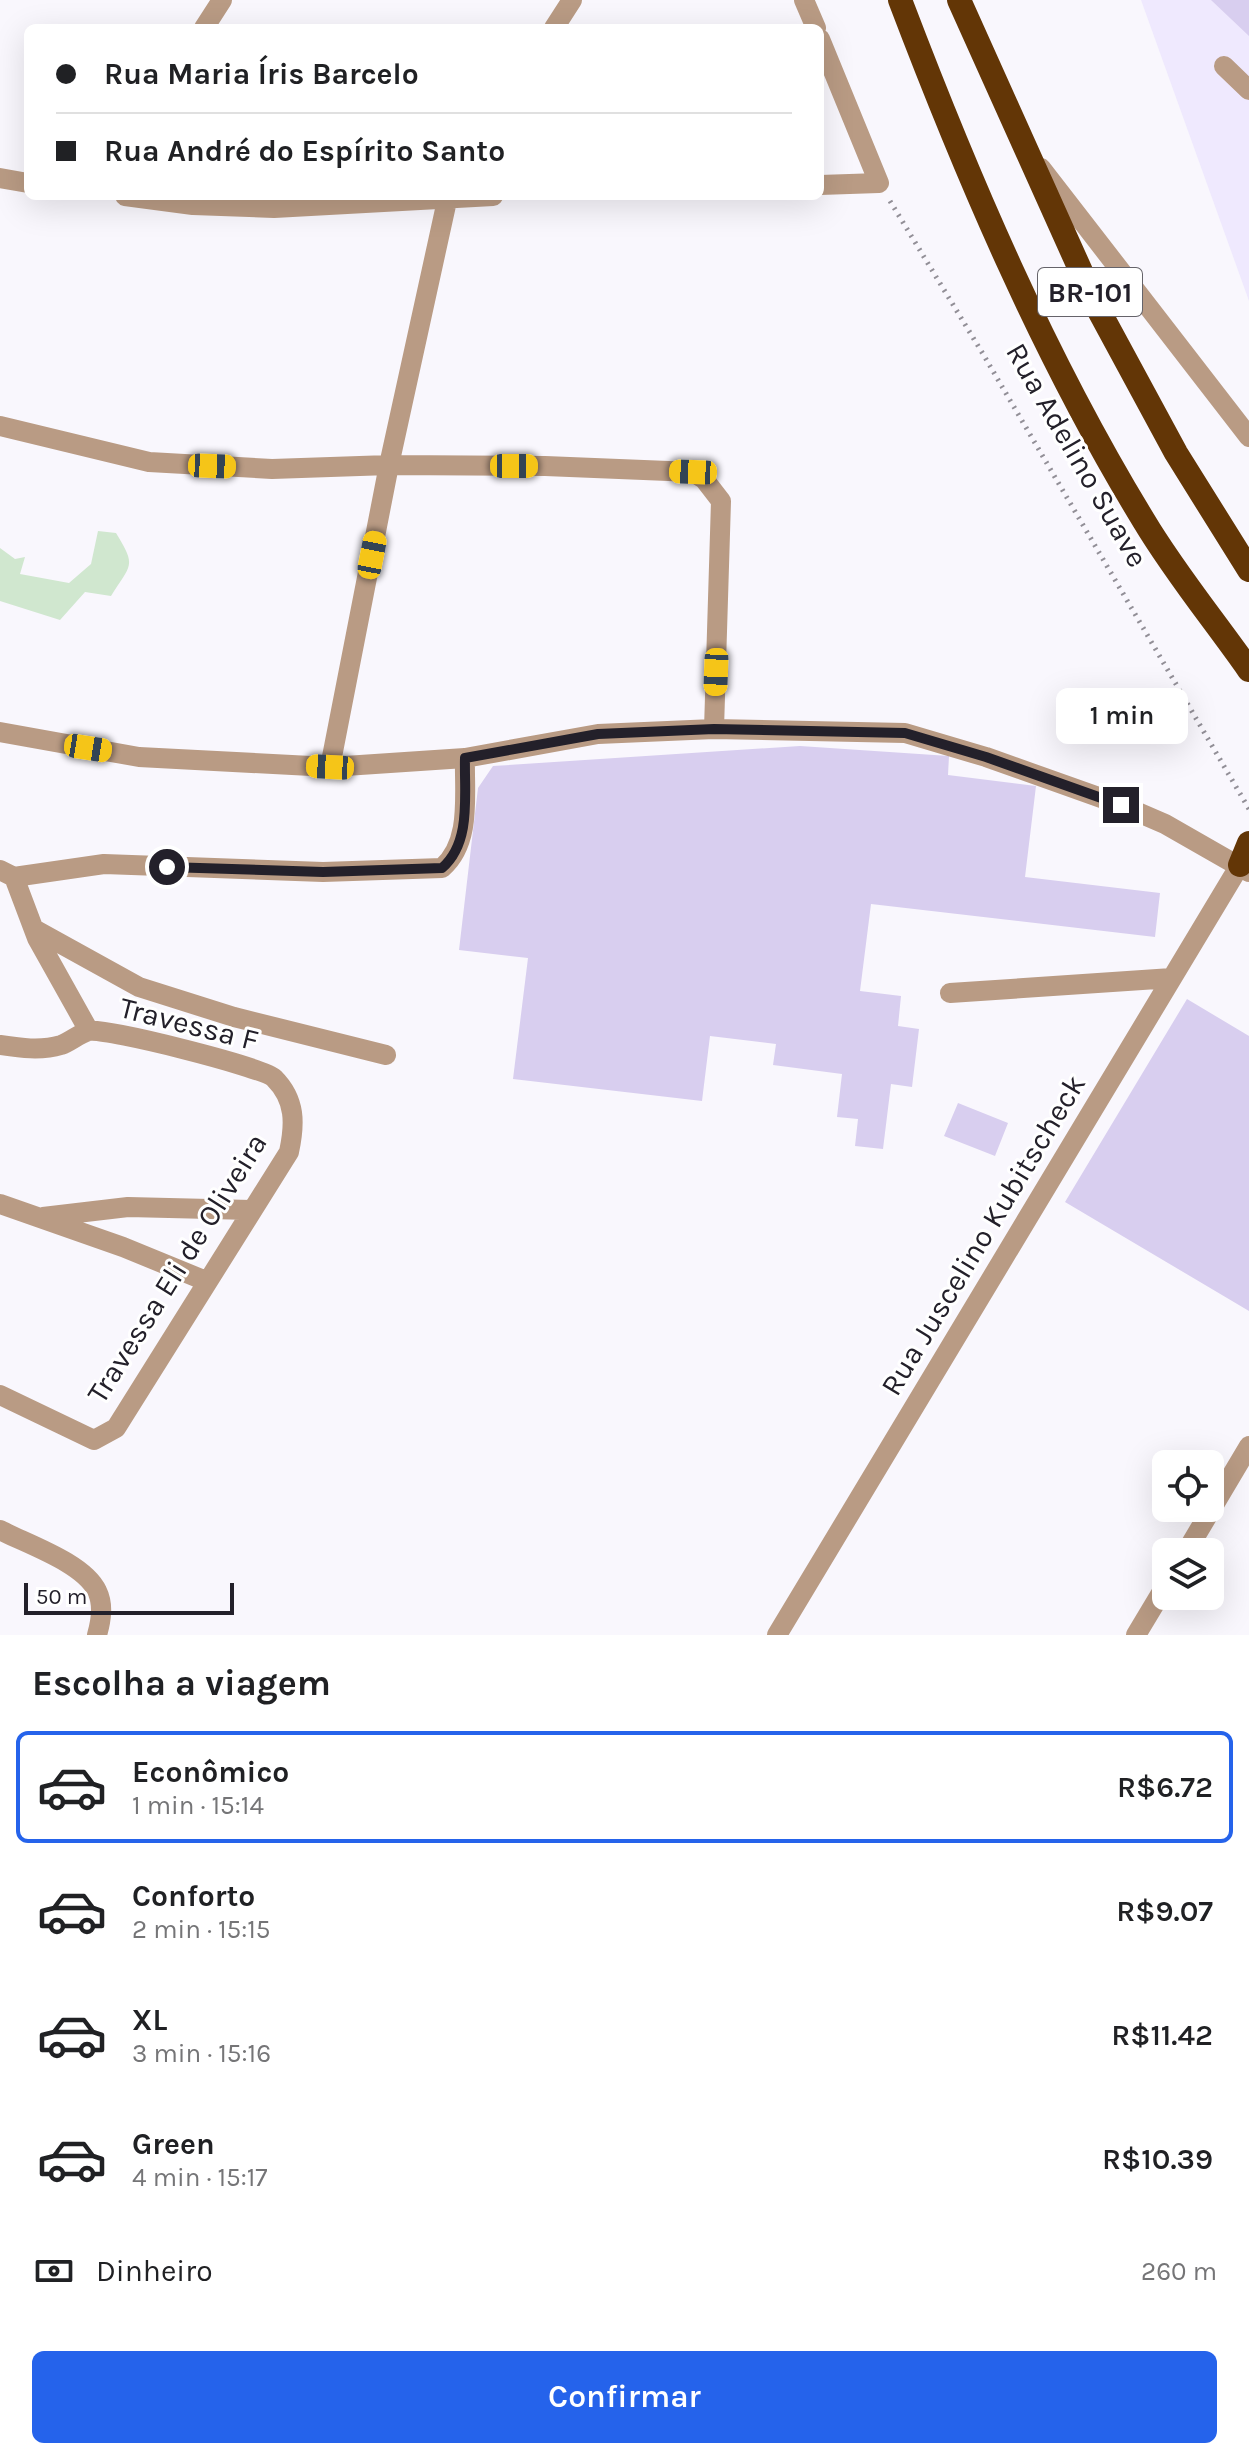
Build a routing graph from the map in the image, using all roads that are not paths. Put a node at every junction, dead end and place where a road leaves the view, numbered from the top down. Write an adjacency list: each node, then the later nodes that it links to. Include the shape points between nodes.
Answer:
1 (222, 0): 6 (street)
2 (572, 0): 7 (street)
3 (804, 0): 8 (street)
4 (900, 0): 23 (highway, BR-101, via 947,123 1051,353 1144,522)
5 (959, 0): 12 (highway, BR-101)
6 (207, 24)
7 (557, 24)
8 (814, 24)
9 (824, 49): 15 (street, via 879,183)
10 (1224, 66): 11 (street)
11 (1249, 90)
12 (1022, 143): 20 (street); 22 (highway, BR-101, via 1097,307 1176,453)
13 (0, 178): 14 (street)
14 (24, 182)
15 (824, 185)
16 (155, 200): 17 (street, via 274,208)
17 (400, 200)
18 (446, 200): 21 (street)
19 (0, 426): 21 (street, via 149,462 272,469)
20 (1249, 437)
21 (389, 465): 25 (street, via 693,472 704,479 721,501); 28 (street)
22 (1249, 570)
23 (1243, 661): 24 (highway)
24 (1249, 688)
25 (714, 729): 27 (street, via 598,734); 29 (street, via 905,733 1121,805)
26 (0, 732): 28 (street, via 139,757)
27 (465, 758): 28 (street); 30 (street, via 460,846 442,868 323,872 104,864)
28 (330, 767)
29 (1246, 860): 32 (street, Rua Juscelino Kubitscheck)
30 (7, 874): 31 (street)
31 (34, 929): 34 (street); 36 (street, via 139,987)
32 (1172, 978): 33 (street); 48 (street, Rua Juscelino Kubitscheck)
33 (950, 993)
34 (89, 1031): 35 (street, Travessa F, via 49,1048); 37 (street, Travessa F, via 158,1041)
35 (0, 1045)
36 (386, 1055)
37 (271, 1075): 39 (street, Travessa Eli de Oliveira, via 290,1101 295,1124 289,1152)
38 (0, 1204): 40 (street)
39 (251, 1210): 40 (street, via 128,1207); 41 (street, Travessa Eli de Oliveira)
40 (35, 1218): 41 (street)
41 (206, 1281): 42 (street, Travessa Eli de Oliveira, via 124,1418 106,1435 94,1440)
42 (0, 1395)
43 (1249, 1446): 45 (street)
44 (0, 1530): 47 (street, via 77,1568 97,1590 102,1613)
45 (1194, 1538)
46 (1152, 1608): 49 (street)
47 (98, 1635)
48 (777, 1635)
49 (1136, 1635)

